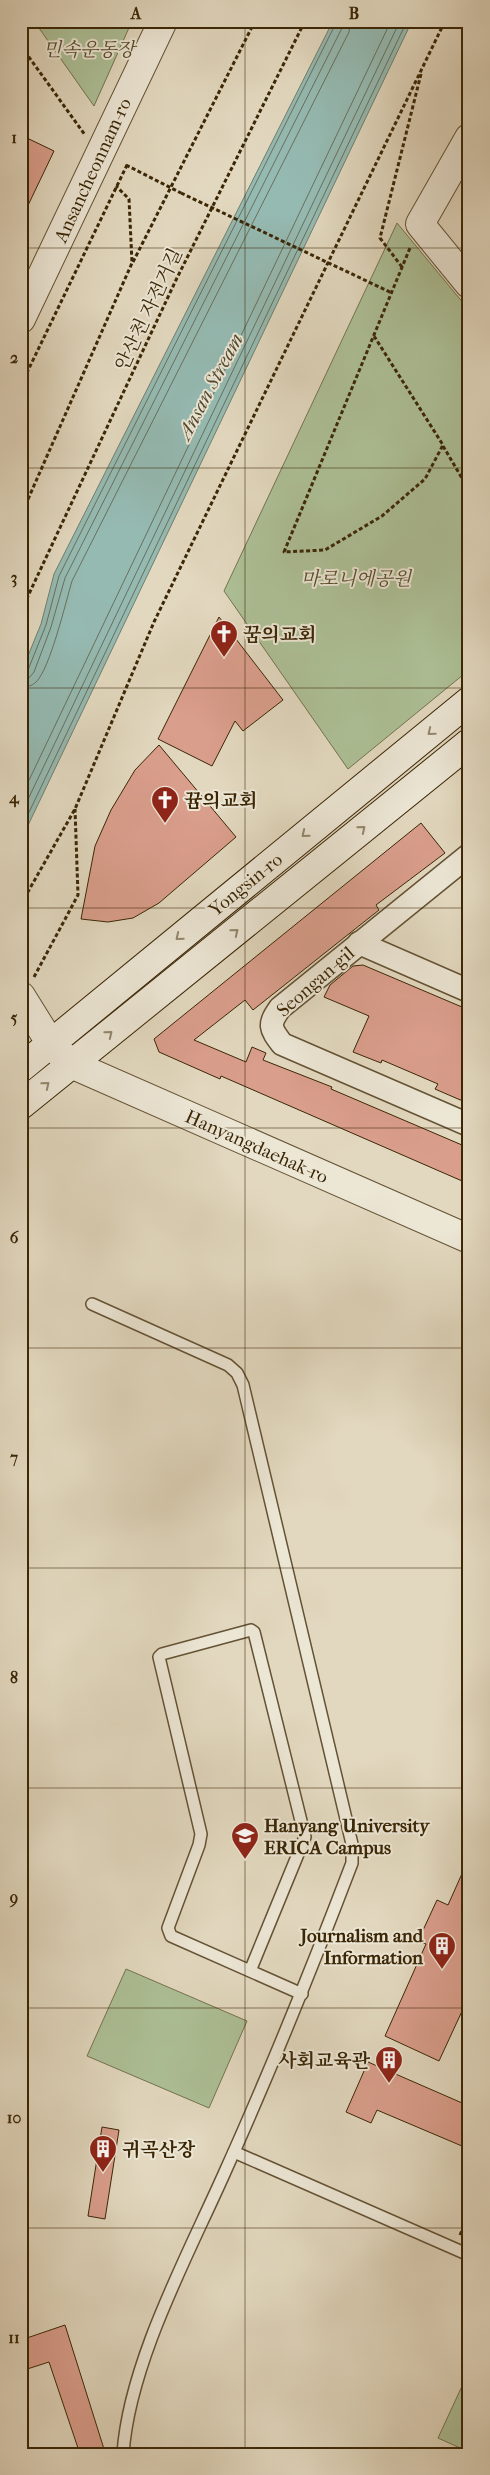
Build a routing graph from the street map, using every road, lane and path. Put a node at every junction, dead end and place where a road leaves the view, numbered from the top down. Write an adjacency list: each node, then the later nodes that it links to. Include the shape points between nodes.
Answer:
1 (163, 21): 8 (main road, Ansancheonnam-ro)
2 (255, 21): 11 (path)
3 (305, 21): 23 (path, 안산천 자전거길, via 176,280)
4 (445, 21): 6 (path)
5 (21, 46): 8 (path, via 78,128)
6 (423, 65): 14 (path, via 380,238); 26 (path, via 154,622)
7 (469, 138): 12 (main road)
8 (101, 152): 9 (path); 17 (main road, Ansancheonnam-ro)
9 (126, 165): 10 (path); 11 (path)
10 (116, 186): 13 (path, via 129,199); 19 (path)
11 (171, 187): 13 (path); 16 (path, bridge)
12 (420, 224): 14 (path); 15 (main road)
13 (132, 263): 22 (path)
14 (402, 268): 16 (path)
15 (469, 284)
16 (392, 292): 18 (path)
17 (21, 319)
18 (374, 336): 20 (path); 20 (path, via 284,552 325,550 382,516 426,479)
19 (21, 385)
20 (443, 445): 21 (path)
21 (469, 490)
22 (21, 510)
23 (21, 611)
24 (469, 701): 33 (main road, Yongsin-ro, one-way to 33)
25 (469, 742): 34 (main road, Yongsin-ro, one-way to 25)
26 (75, 809): 28 (path); 31 (path, via 78,895)
27 (466, 860): 29 (street, Seongan-gil)
28 (21, 904)
29 (359, 943): 30 (street); 37 (street, Seongan-gil, via 280,1008 272,1020 272,1030 282,1044)
30 (469, 991)
31 (22, 997): 33 (main road, Hanyangdaehak-ro)
32 (21, 1029): 33 (main road, Hanyangdaehak-ro)
33 (51, 1044): 34 (main road, Hanyangdaehak-ro); 35 (main road, Yongsin-ro)
34 (71, 1064): 36 (main road, Yongsin-ro, one-way to 34); 38 (main road, Hanyangdaehak-ro)
35 (21, 1068)
36 (21, 1105)
37 (469, 1125)
38 (469, 1238)
39 (92, 1304): 41 (lane, via 228,1365 243,1385 352,1844 352,1863)
40 (250, 1971): 40 (lane, via 171,1936 168,1928 200,1845 201,1834 159,1661 162,1654 251,1630 305,1837); 41 (lane)
41 (302, 1994): 42 (lane)
42 (234, 2152): 44 (lane); 46 (lane, via 148,2348 124,2432)
43 (469, 2215): 44 (path)
44 (454, 2248): 45 (lane)
45 (469, 2255)
46 (123, 2454)

